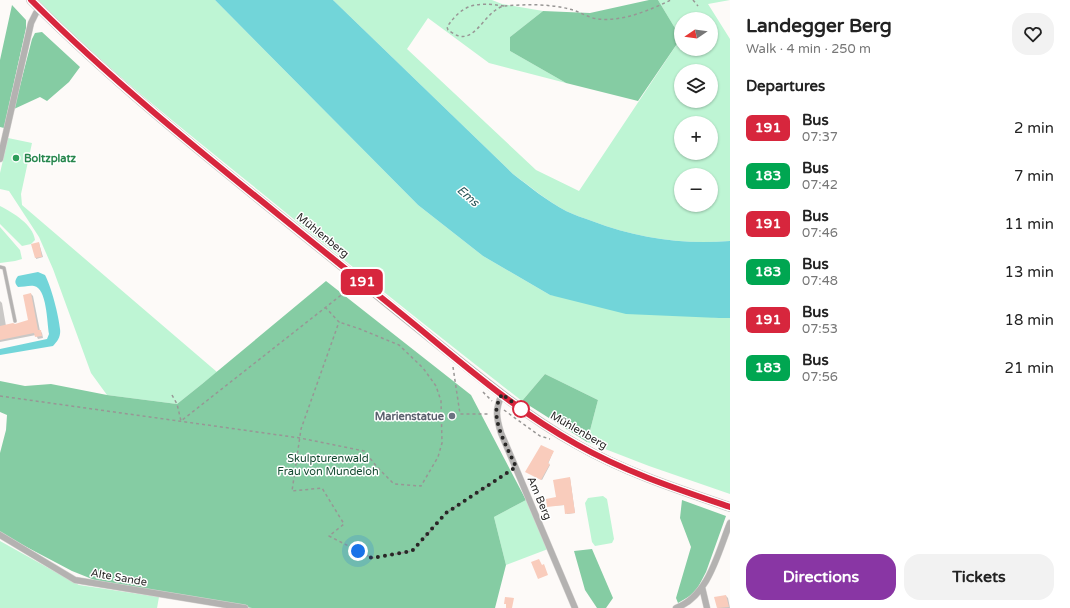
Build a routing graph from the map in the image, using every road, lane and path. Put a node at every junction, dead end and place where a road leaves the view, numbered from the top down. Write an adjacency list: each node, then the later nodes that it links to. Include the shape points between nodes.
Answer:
1 (31, 0): 6 (main road, Mühlenberg)
2 (671, 0): 4 (path, via 646,11 610,19 597,19 556,6)
3 (693, 0): 5 (path)
4 (504, 6): 4 (path, via 494,10 467,36 459,36 448,30 454,16 462,10 476,5)
5 (698, 6)
6 (40, 9): 7 (street, via 31,24); 13 (main road, Mühlenberg, via 113,78)
7 (0, 159)
8 (0, 267): 11 (lane, via 4,268)
9 (355, 284): 10 (path)
10 (325, 307): 12 (path); 19 (path)
11 (15, 321)
12 (339, 322): 21 (path); 21 (path, via 399,345 424,368 436,386 441,401 442,444 438,457 420,486 394,484 364,451)
13 (454, 357): 14 (main road, Mühlenberg); 18 (path, via 460,414)
14 (502, 394): 17 (street, Am Berg); 23 (main road, Mühlenberg, via 548,428 599,457 642,476)
15 (172, 395): 19 (path)
16 (0, 396): 19 (path)
17 (497, 405): 20 (path); 22 (street, Am Berg, via 498,424)
18 (486, 414)
19 (181, 421): 21 (path)
20 (540, 436)
21 (300, 438): 22 (path, via 292,491 322,488 344,524 329,536 372,558 412,551 446,513)
22 (516, 467): 28 (street, Am Berg)
23 (730, 507)
24 (730, 522): 26 (street)
25 (0, 535): 27 (street, Alte Sande, via 75,580)
26 (702, 587): 29 (street, via 692,600); 30 (street)
27 (245, 608)
28 (575, 608)
29 (676, 608)
30 (707, 608)

